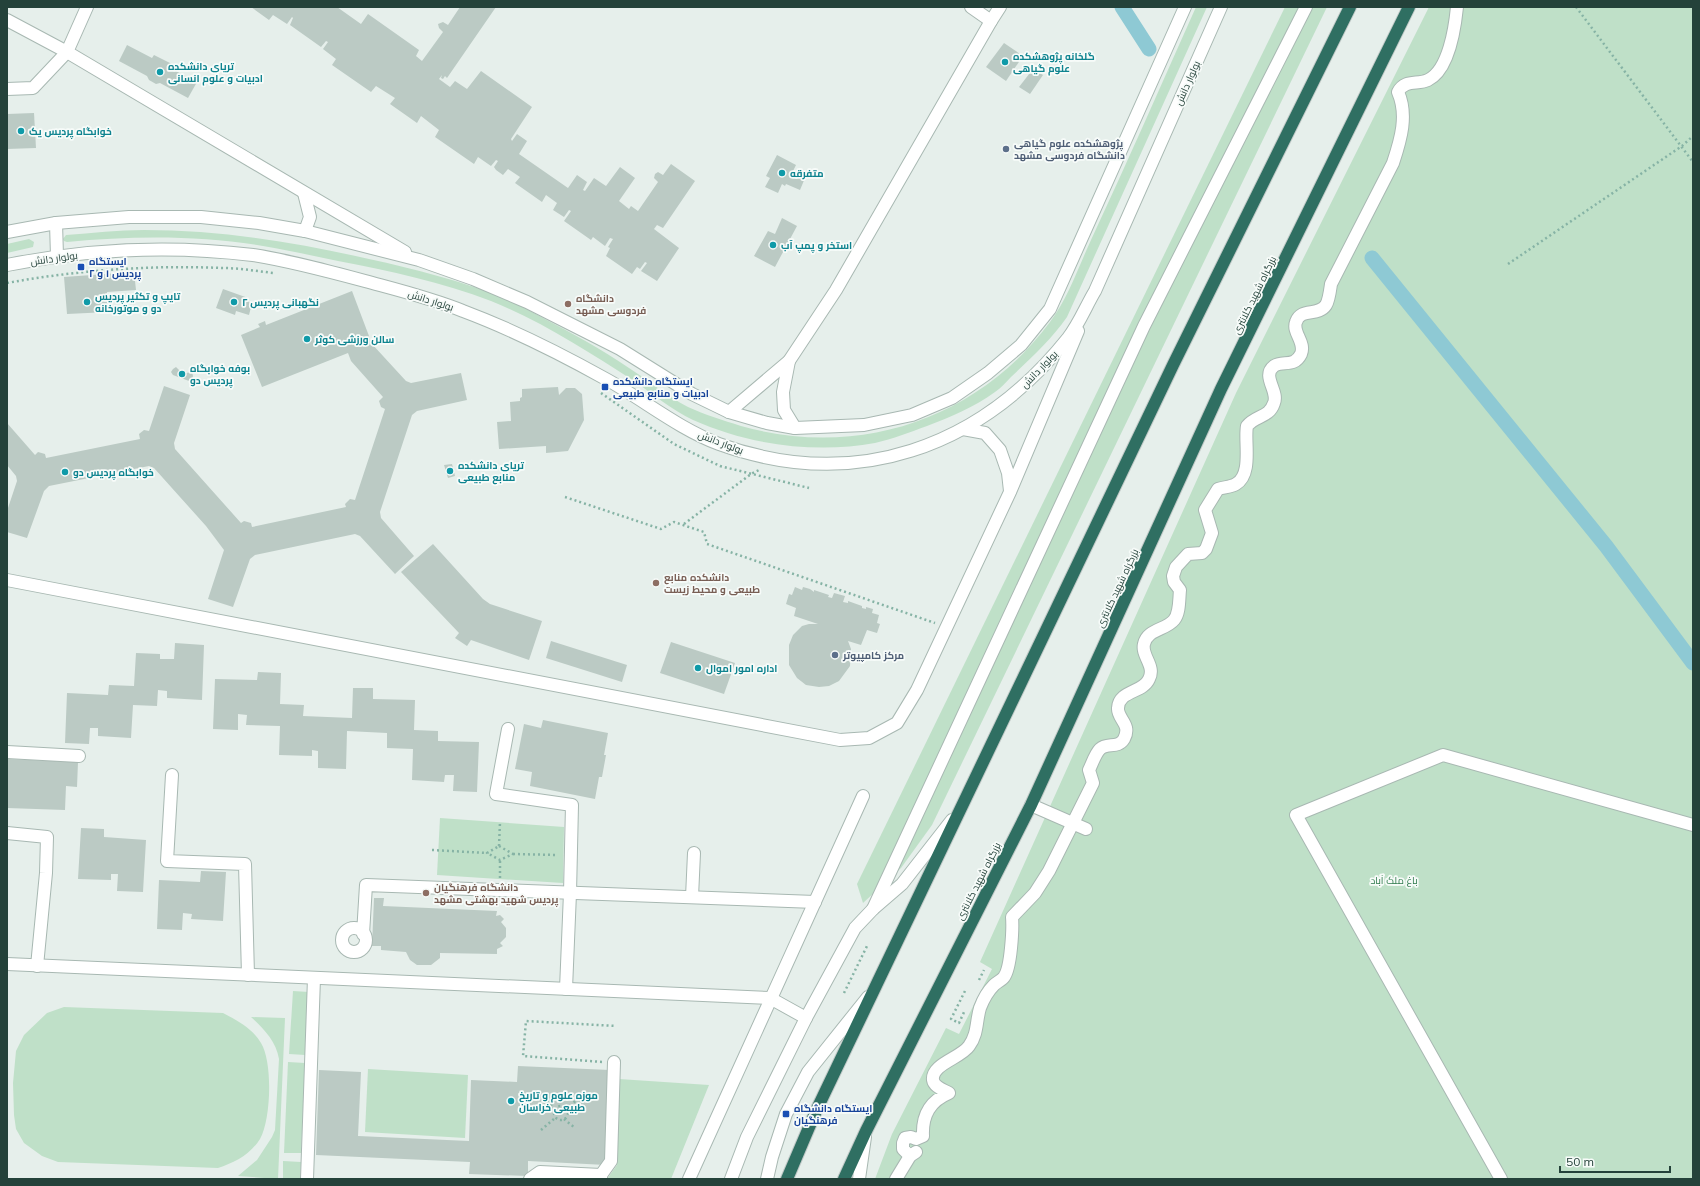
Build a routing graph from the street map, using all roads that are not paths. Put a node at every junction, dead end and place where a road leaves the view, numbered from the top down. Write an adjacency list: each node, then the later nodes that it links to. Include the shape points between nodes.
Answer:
1 (87, 7): 12 (street)
2 (970, 7): 11 (street)
3 (1000, 7): 11 (street)
4 (1185, 7): 24 (street, via 1050,309 1021,345 952,398 912,414 864,425)
5 (1221, 7): 21 (street, بولوار دانش)
6 (1306, 7): 43 (street, via 1144,326)
7 (1350, 7): 34 (highway, via 1173,365)
8 (1409, 7): 33 (highway, بزرگراه شهید کلانتری, via 1221,389)
9 (1457, 7): 35 (street, via 1453,36 1442,67 1428,80 1405,84 1398,92 1404,117 1393,163 1331,284 1326,305 1321,310 1308,311 1300,315 1296,322 1295,331 1302,346 1301,354 1296,360 1274,366 1270,371 1275,401 1271,411 1251,421 1247,426 1245,468 1242,478 1233,485 1218,489 1208,503 1205,510 1212,533 1206,549 1202,553 1188,554 1176,567 1174,582 1180,590 1177,614 1174,620 1148,636 1144,644 1151,668 1150,677 1146,685 1122,698 1118,708 1126,723 1124,740 1117,745 1104,746 1100,749 1089,770 1094,783)
10 (7, 20): 12 (street)
11 (990, 21): 22 (street, via 836,290)
12 (67, 52): 13 (street, via 32,88); 14 (street)
13 (7, 89)
14 (304, 193): 16 (street, via 310,217); 19 (street)
15 (56, 223): 16 (street, via 129,217 201,217); 17 (street); 18 (street)
16 (305, 231): 19 (street)
17 (7, 232)
18 (57, 256): 20 (street, بولوار دانش); 25 (street, بولوار دانش, via 127,250 198,250 254,256 309,266 407,292 462,310 515,333 606,379 678,424 718,443 760,456 812,464 865,462 916,450)
19 (418, 260): 23 (street, via 528,302 620,349 692,394)
20 (7, 265)
21 (1095, 291): 25 (street, بولوار دانش, via 1070,335 1037,374 1002,404); 26 (street)
22 (789, 361): 23 (street); 24 (street, via 783,392 784,410)
23 (729, 412): 24 (street, via 768,424)
24 (795, 428)
25 (963, 429): 26 (street, via 985,433 1000,450 1008,473)
26 (1010, 492): 27 (street, via 917,690 897,723 869,738 840,740)
27 (7, 580)
28 (508, 729): 40 (street, via 496,794 572,805)
29 (7, 752): 30 (street)
30 (79, 756)
31 (172, 775): 47 (street, via 167,861 245,864)
32 (863, 796): 42 (street)
33 (1031, 805): 35 (street); 54 (highway, بزرگراه شهید کلانتری)
34 (959, 811): 43 (street, via 902,884); 50 (highway)
35 (1073, 824): 37 (street); 64 (street, via 1035,893 1012,917 1010,955 1004,977 986,996 980,1009 974,1040 961,1054 944,1062 935,1073 933,1080 936,1086 949,1093 941,1096 928,1109 924,1118 923,1136 916,1139 911,1136 906,1138 903,1149 913,1154)
36 (1693, 825): 65 (street, via 1443,755 1296,815)
37 (1086, 830)
38 (7, 833): 46 (street, via 47,837)
39 (694, 853): 41 (street)
40 (570, 893): 41 (street); 44 (street, via 366,885); 49 (street)
41 (692, 897): 42 (street)
42 (815, 902): 51 (street)
43 (873, 909): 52 (street, via 855,928)
44 (363, 934)
45 (7, 964): 46 (street)
46 (37, 966): 47 (street)
47 (248, 975): 48 (street)
48 (314, 978): 49 (street); 56 (street)
49 (566, 989): 51 (street)
50 (874, 989): 60 (street, via 808,1072 786,1114); 61 (highway)
51 (770, 998): 52 (street); 58 (street)
52 (806, 1018): 59 (street, via 747,1137)
53 (614, 1062): 55 (street, via 611,1161)
54 (866, 1131): 62 (highway, بزرگراه شهید کلانتری); 63 (street)
55 (601, 1177): 57 (street, via 540,1172)
56 (307, 1179)
57 (530, 1179)
58 (689, 1179)
59 (731, 1179)
60 (767, 1179)
61 (787, 1179)
62 (844, 1179)
63 (859, 1179)
64 (896, 1179)
65 (1501, 1179)

